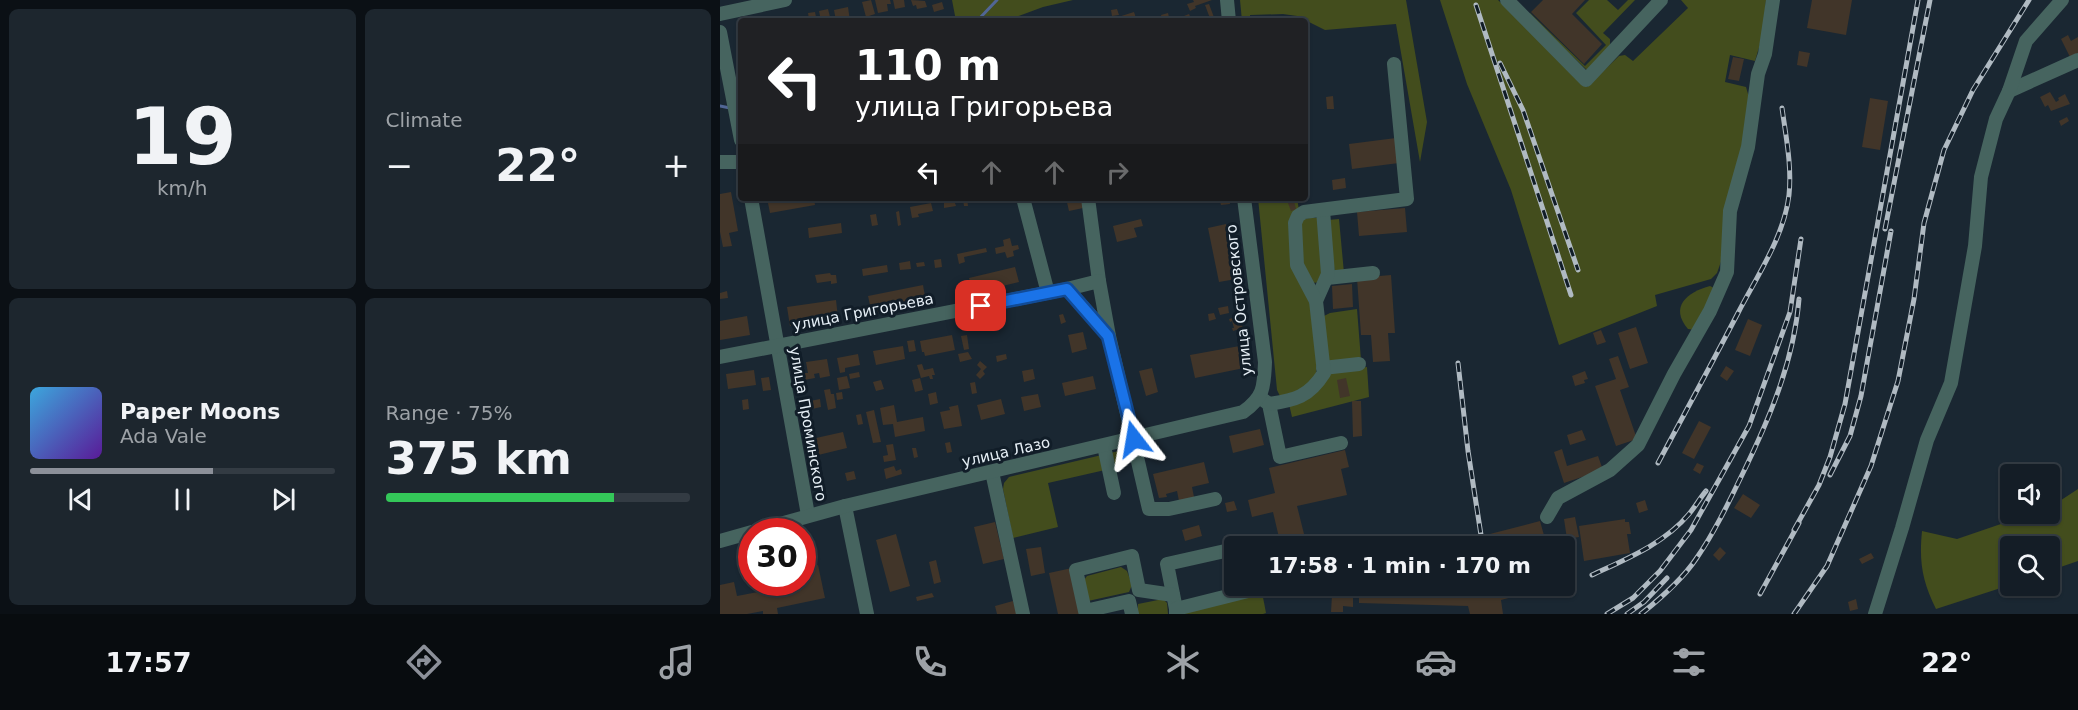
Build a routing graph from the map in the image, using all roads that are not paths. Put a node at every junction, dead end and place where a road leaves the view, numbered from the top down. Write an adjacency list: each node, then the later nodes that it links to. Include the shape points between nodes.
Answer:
1 (785, 0): 7 (street)
2 (1227, 0): 8 (street)
3 (1661, 0): 6 (street, via 1586,80)
4 (1773, 0): 42 (street, via 1748,147 1730,211 1727,272 1710,311 1638,445 1610,470 1558,498)
5 (2062, 0): 12 (street, via 2026,41)
6 (1514, 3)
7 (720, 14)
8 (1229, 18)
9 (720, 32): 13 (street)
10 (2078, 60): 12 (street)
11 (1394, 64): 21 (street, via 1407,199)
12 (2009, 91): 52 (street, via 1996,120 1981,177 1975,246 1950,384 1927,440)
13 (738, 123)
14 (720, 162): 15 (street)
15 (738, 162)
16 (752, 201): 29 (street, улица Проминского)
17 (1024, 201): 26 (street)
18 (1088, 201): 24 (street)
19 (1244, 201): 33 (street, улица Островского, via 1265,362)
20 (1303, 205): 21 (street); 27 (street, via 1295,223 1297,265)
21 (1323, 210): 23 (street)
22 (1373, 273): 23 (street)
23 (1327, 278): 27 (street)
24 (1100, 281): 25 (street, улица Григорьева); 28 (street)
25 (1067, 289): 26 (street, улица Григорьева); 28 (street)
26 (1048, 293): 29 (street, улица Григорьева)
27 (1316, 301): 32 (street)
28 (1108, 336): 34 (street)
29 (777, 346): 30 (street, улица Григорьева); 41 (street, улица Проминского)
30 (720, 357)
31 (1359, 364): 32 (street)
32 (1323, 368): 33 (street, via 1318,383 1304,396)
33 (1264, 401): 34 (street, улица Лазо, via 1243,412); 35 (street, via 1280,457)
34 (1134, 439): 36 (street, улица Лазо); 39 (street, via 1149,509)
35 (1341, 443)
36 (1104, 446): 37 (street, улица Лазо); 38 (street)
37 (993, 472): 40 (street, улица Лазо); 50 (street)
38 (1114, 493)
39 (1215, 499)
40 (844, 506): 41 (street, улица Лазо); 49 (street)
41 (808, 515): 43 (street, улица Лазо)
42 (1547, 517)
43 (798, 518)
44 (738, 536): 45 (street, улица Лазо)
45 (720, 541)
46 (1224, 551): 48 (street, via 1167,564)
47 (1224, 596): 48 (street)
48 (1175, 606): 51 (street, via 1139,590 1132,556 1076,570 1085,611 1129,601)
49 (867, 614)
50 (1023, 614)
51 (1132, 614)
52 (1875, 614)

